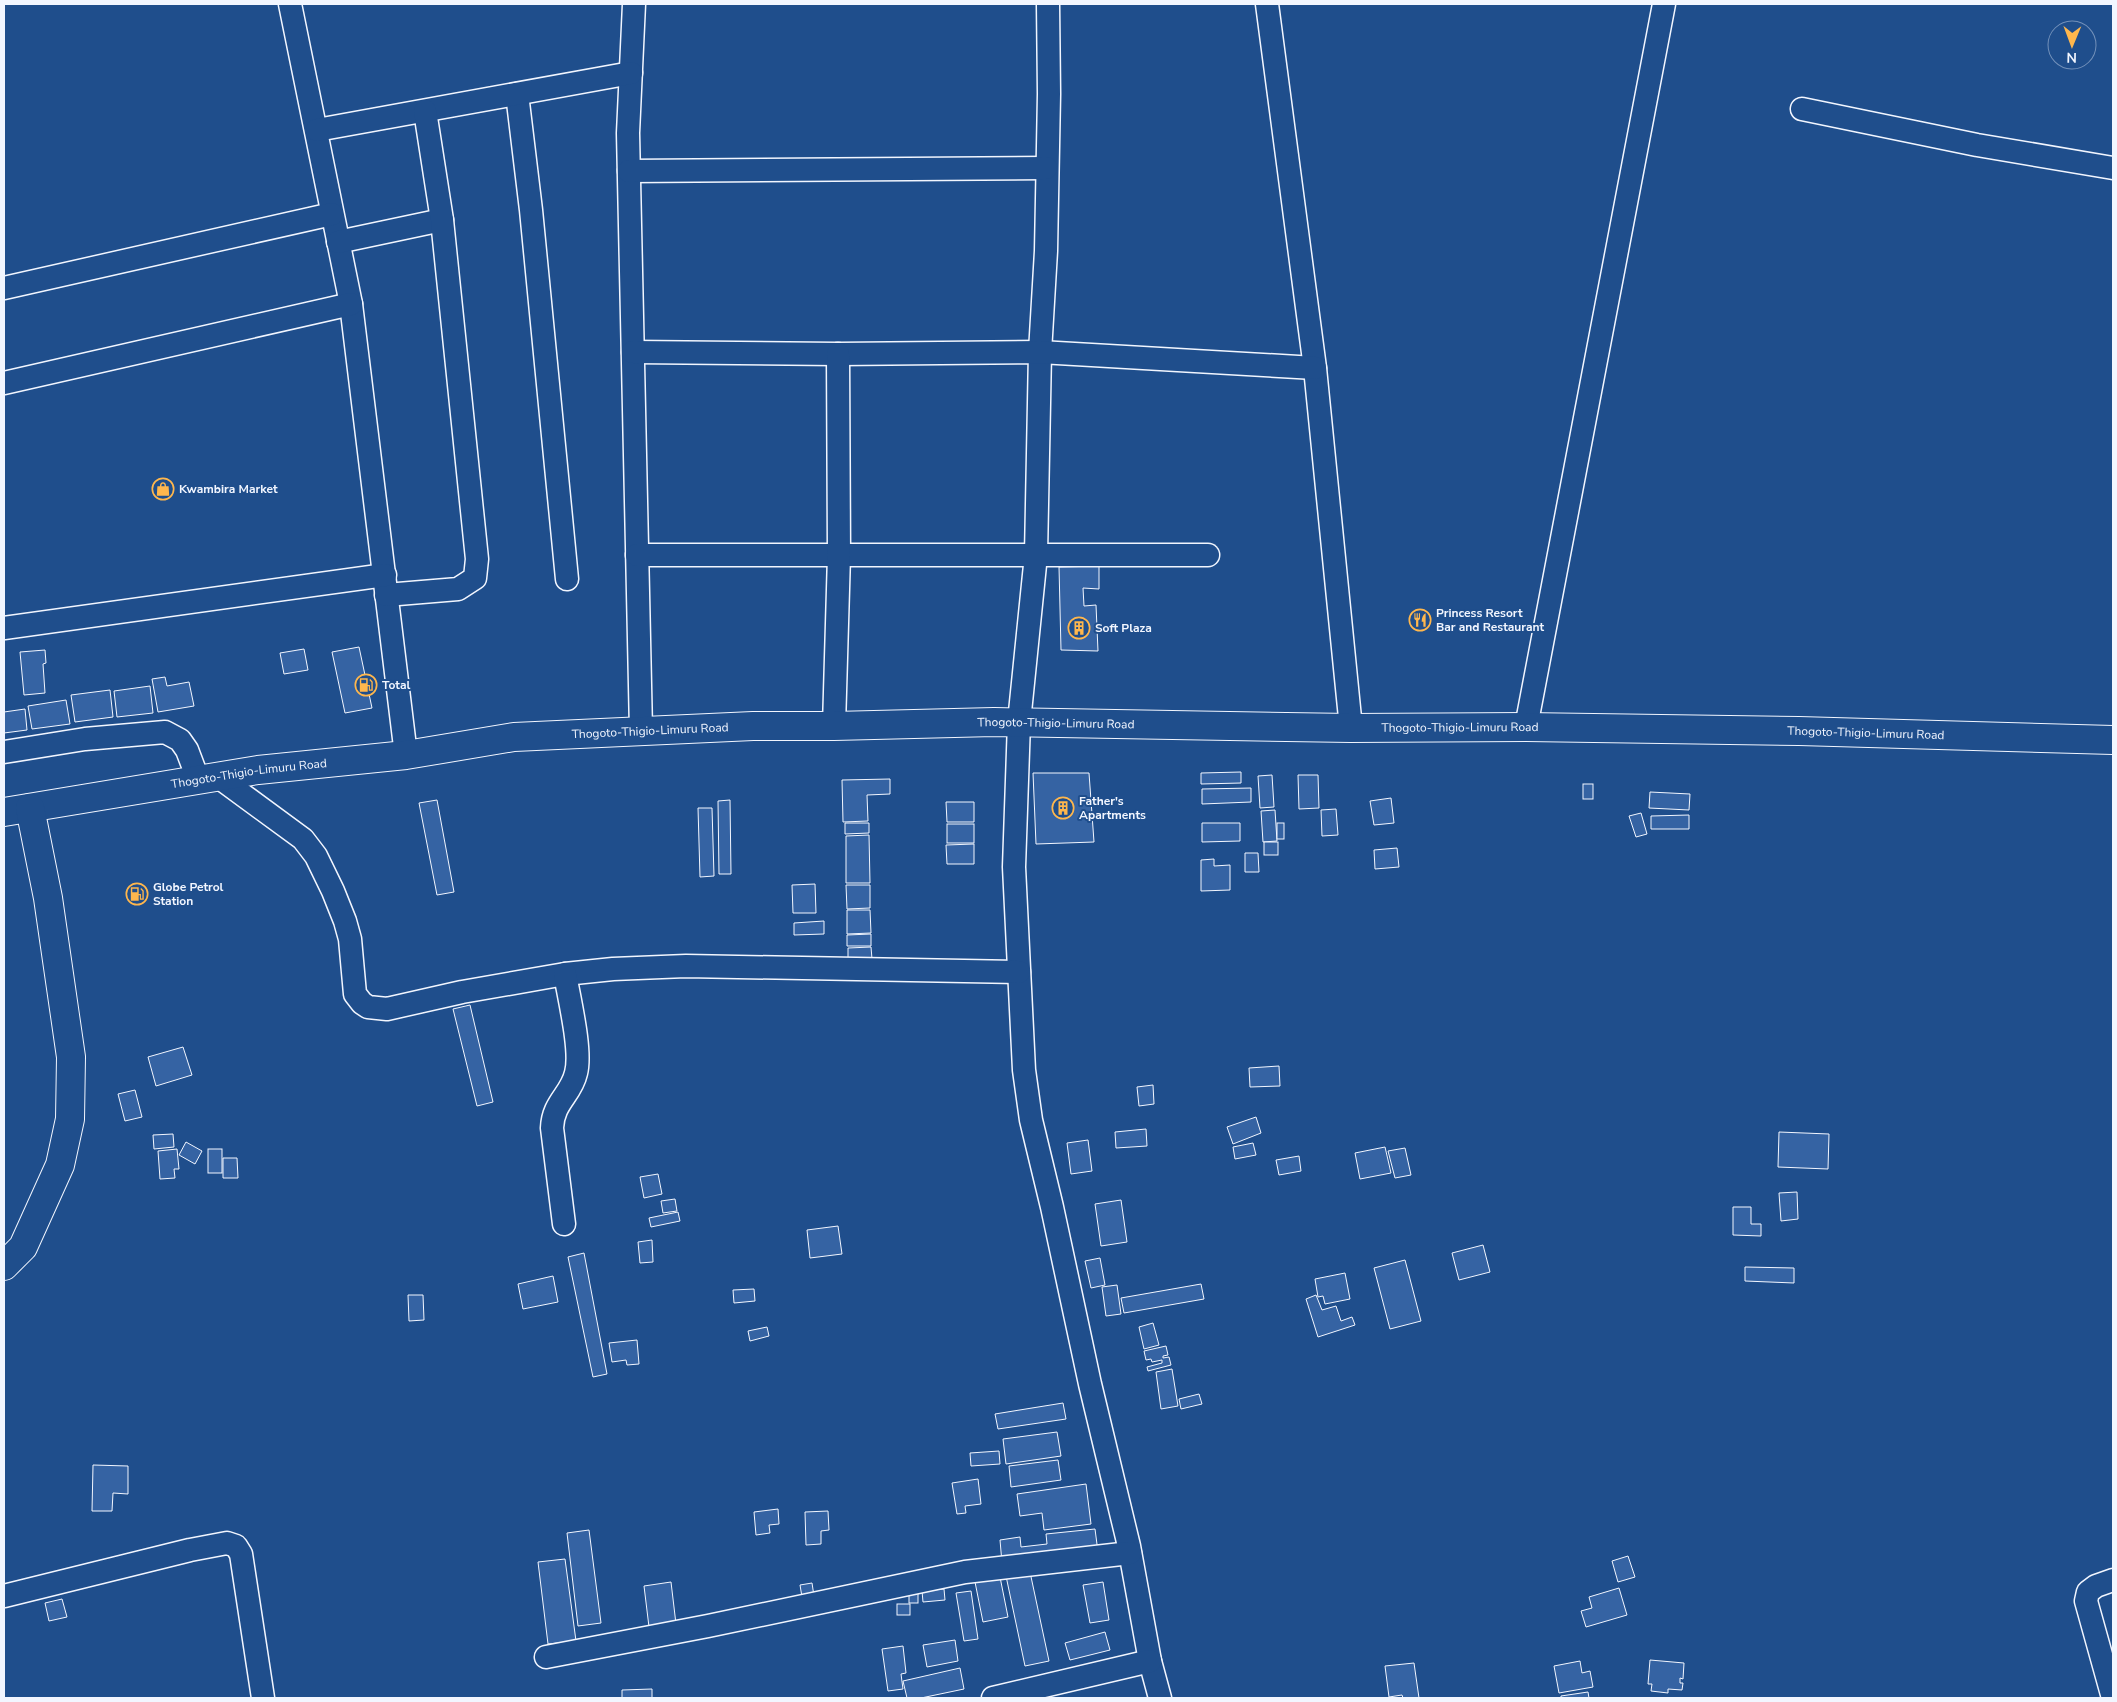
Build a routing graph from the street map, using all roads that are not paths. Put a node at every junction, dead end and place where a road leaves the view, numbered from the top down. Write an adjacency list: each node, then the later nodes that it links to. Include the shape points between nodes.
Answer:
1 (290, 4): 10 (street)
2 (634, 4): 6 (street)
3 (1048, 4): 11 (street)
4 (1267, 4): 22 (street)
5 (1664, 4): 33 (street)
6 (631, 73): 7 (street); 13 (street)
7 (517, 94): 9 (street); 28 (street)
8 (1802, 109): 12 (street, via 1977,145)
9 (425, 111): 10 (street); 15 (street)
10 (316, 130): 14 (street)
11 (1046, 168): 13 (street); 20 (street, via 1046,251)
12 (2113, 168)
13 (629, 171): 19 (street)
14 (332, 214): 16 (street); 17 (street)
15 (442, 220): 16 (street); 29 (street, via 476,559 474,578 458,589)
16 (338, 242): 18 (street)
17 (4, 288)
18 (351, 304): 23 (street); 29 (street)
19 (633, 352): 21 (street); 24 (street)
20 (1040, 352): 21 (street); 22 (street); 26 (street)
21 (838, 354): 25 (street)
22 (1315, 368): 34 (street)
23 (4, 383)
24 (637, 555): 25 (street); 35 (street)
25 (839, 555): 26 (street); 32 (street)
26 (1036, 555): 27 (street); 31 (street)
27 (1208, 555)
28 (567, 579)
29 (385, 585): 30 (street); 38 (street)
30 (4, 628)
31 (1019, 722): 32 (highway, Thogoto-Thigio-Limuru Road); 34 (highway, Thogoto-Thigio-Limuru Road); 41 (street, via 1014,867)
32 (834, 726): 35 (highway, Thogoto-Thigio-Limuru Road)
33 (1526, 727): 34 (highway, Thogoto-Thigio-Limuru Road); 36 (highway, Thogoto-Thigio-Limuru Road)
34 (1351, 728)
35 (641, 731): 38 (highway, Thogoto-Thigio-Limuru Road, via 514,737)
36 (2113, 740)
37 (4, 752): 39 (street, via 85,739 165,732 180,740)
38 (406, 755): 39 (highway, Thogoto-Thigio-Limuru Road)
39 (208, 778): 40 (highway, Thogoto-Thigio-Limuru Road); 42 (street, via 304,839 316,856 345,922 350,939 355,994 362,1004 387,1009)
40 (17, 810): 44 (highway, via 48,898 71,1057 70,1119 60,1165 23,1247)
41 (1019, 972): 42 (street, via 686,966 613,968); 45 (street, via 1024,1070 1031,1120)
42 (565, 974): 43 (street, via 578,1059 576,1075 552,1116)
43 (564, 1224)
44 (4, 1266)
45 (1130, 1553): 48 (street, via 965,1572); 49 (street)
46 (2113, 1580): 53 (street, via 2088,1592 2086,1601)
47 (4, 1596): 50 (street, via 190,1550 226,1543 236,1546 241,1554)
48 (546, 1656)
49 (1150, 1661): 51 (street); 52 (street)
50 (263, 1698)
51 (993, 1698)
52 (1160, 1698)
53 (2113, 1698)

